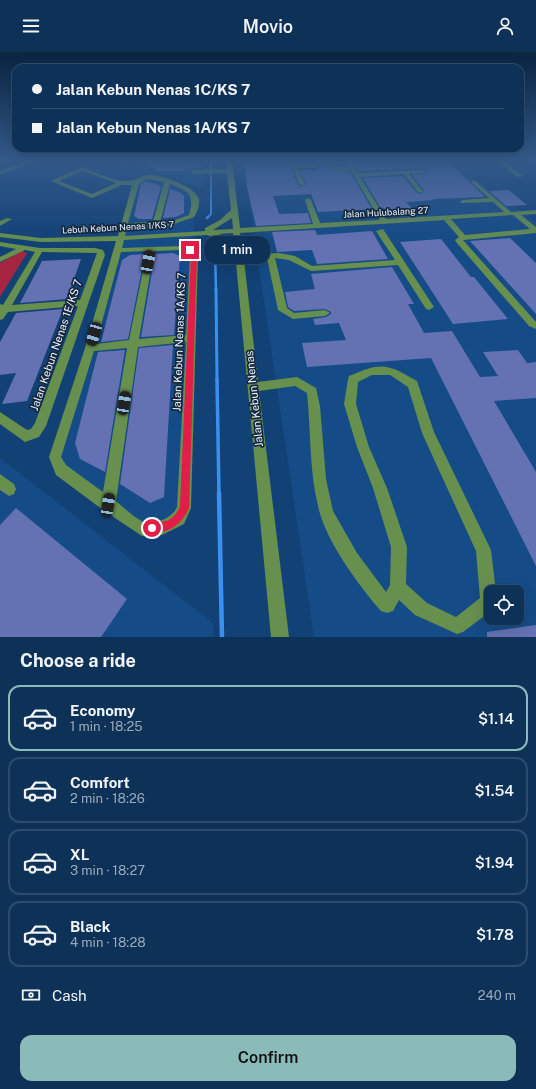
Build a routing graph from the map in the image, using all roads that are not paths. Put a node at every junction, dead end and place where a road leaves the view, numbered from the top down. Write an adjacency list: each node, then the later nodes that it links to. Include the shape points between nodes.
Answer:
1 (70, 187): 2 (street, via 92,196)
2 (111, 187)
3 (135, 187): 22 (street)
4 (165, 187): 21 (street)
5 (185, 187): 21 (street, via 195,197 192,216 174,223)
6 (232, 187): 14 (street, Jalan Kebun Nenas)
7 (364, 187): 19 (street)
8 (417, 187): 10 (street)
9 (480, 187): 12 (street)
10 (420, 191)
11 (308, 200): 23 (street)
12 (495, 200): 13 (street); 16 (street)
13 (462, 202)
14 (234, 210): 24 (street, Jalan Kebun Nenas); 26 (street, via 231,216)
15 (536, 212): 16 (street, Jalan Hulubalang 27)
16 (512, 214): 17 (street, Jalan Hulubalang 27); 27 (street)
17 (446, 218): 19 (street, Jalan Hulubalang 27); 29 (street)
18 (9, 219): 20 (street)
19 (384, 221): 23 (street, Jalan Hulubalang 27)
20 (0, 224)
21 (156, 224): 22 (street)
22 (125, 225): 30 (street)
23 (317, 225): 24 (street, Jalan Hulubalang 27)
24 (237, 230): 26 (street, Lebuh Kebun Nenas 1/KS 7); 36 (street, Jalan Kebun Nenas)
25 (380, 231): 39 (street)
26 (207, 232): 30 (street, Lebuh Kebun Nenas 1/KS 7); 36 (street, via 218,236)
27 (535, 232): 29 (street)
28 (0, 235): 30 (street, Lebuh Kebun Nenas 1/KS 7, via 41,240)
29 (463, 237): 44 (street, via 460,240)
30 (122, 238): 35 (street)
31 (0, 244): 32 (street)
32 (25, 247): 34 (street); 38 (street)
33 (151, 249): 35 (street, Jalan Kebun Nenas 1A/KS 7); 45 (street, Jalan Kebun Nenas 1A/KS 7, via 181,248 194,254); 46 (street)
34 (40, 250): 40 (street, Jalan Kebun Nenas 1E/KS 7, via 100,252); 42 (street)
35 (118, 250): 47 (street)
36 (239, 254): 37 (street); 48 (street, Jalan Kebun Nenas)
37 (270, 255): 39 (street, via 292,258 311,269); 43 (street, via 283,310 293,316)
38 (0, 260)
39 (400, 262): 41 (street)
40 (83, 303): 42 (street); 49 (street, Jalan Kebun Nenas 1E/KS 7, via 40,426 35,433 25,436)
41 (429, 307)
42 (1, 311)
43 (325, 313)
44 (536, 326)
45 (191, 338): 46 (street); 50 (street, Jalan Kebun Nenas 1A/KS 7, via 184,508 178,519 162,528 142,529)
46 (133, 344): 47 (street); 50 (street)
47 (90, 348): 50 (street, via 55,457 61,470)
48 (253, 387): 51 (street, via 297,381 312,391 325,510 342,544 366,582 386,605); 52 (street, Jalan Kebun Nenas)
49 (0, 417)
50 (108, 505)
51 (398, 587): 51 (street, via 399,547 350,404 353,378 371,371 392,371 413,384 428,433 483,550 489,602 457,626 421,609)
52 (280, 637)

